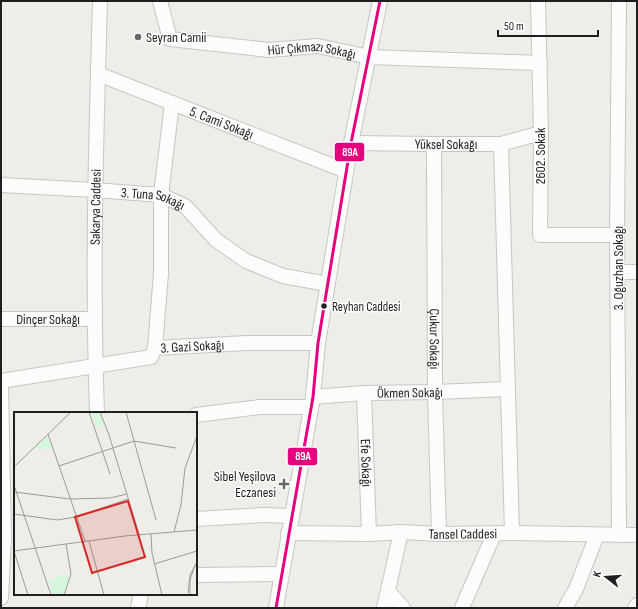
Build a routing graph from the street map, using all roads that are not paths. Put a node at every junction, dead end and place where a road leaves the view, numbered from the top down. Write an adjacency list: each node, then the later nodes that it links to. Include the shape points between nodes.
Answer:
1 (100, 1): 8 (street, Sakarya Caddesi)
2 (160, 1): 6 (street, Hür Çıkmazı Sokağı, via 170,39 269,50 318,46)
3 (380, 1): 6 (street)
4 (538, 1): 7 (street, 2602. Sokak)
5 (619, 1): 18 (street, 3. Oğuzhan Sokağı)
6 (369, 57): 7 (street, Hür Çıkmazı Sokağı); 11 (street)
7 (540, 63): 10 (street, 2602. Sokak)
8 (98, 74): 9 (street, 5. Cami Sokağı); 16 (street, Sakarya Caddesi)
9 (172, 103): 14 (street, 5. Cami Sokağı); 17 (street)
10 (541, 133): 13 (street, Yüksel Sokağı); 18 (street, 2602. Sokak, via 540,235)
11 (351, 143): 12 (street, Yüksel Sokağı); 14 (street)
12 (434, 144): 13 (street, Yüksel Sokağı); 30 (street, Çukur Sokağı)
13 (501, 144): 29 (street)
14 (346, 171): 21 (street)
15 (1, 185): 16 (street, 3. Tuna Sokağı)
16 (94, 190): 17 (street, 3. Tuna Sokağı); 22 (street, Sakarya Caddesi)
17 (161, 195): 21 (street, 3. Tuna Sokağı, via 185,206 216,240 246,261 283,276); 25 (street, via 161,273)
18 (617, 235): 19 (street, 3. Oğuzhan Sokağı)
19 (618, 272): 20 (street); 45 (street, 3. Oğuzhan Sokağı)
20 (637, 272)
21 (328, 284): 24 (street)
22 (95, 318): 23 (street, Dinçer Sokağı); 26 (street, Sakarya Caddesi)
23 (1, 319)
24 (318, 343): 25 (street, 3. Gazi Sokağı, via 247,343); 32 (street)
25 (155, 348): 26 (street, 3. Gazi Sokağı, via 151,357)
26 (95, 366): 27 (street, 3. Gazi Sokağı); 33 (street, Sakarya Caddesi)
27 (1, 381)
28 (1, 386): 35 (street)
29 (507, 389): 30 (street, Ökmen Sokağı); 40 (street)
30 (435, 392): 31 (street, Ökmen Sokağı); 42 (street, Çukur Sokağı)
31 (364, 393): 32 (street, Ökmen Sokağı); 41 (street, Efe Sokağı)
32 (312, 402): 34 (street, Ökmen Sokağı); 36 (street)
33 (97, 412)
34 (197, 415)
35 (2, 423): 47 (street)
36 (291, 516): 37 (street); 39 (street)
37 (197, 519)
38 (401, 532): 41 (street, Tansel Caddesi); 42 (street, Tansel Caddesi); 50 (street)
39 (288, 533): 41 (street, Tansel Caddesi); 48 (street)
40 (512, 533): 43 (street, Tansel Caddesi); 44 (street, Tansel Caddesi)
41 (369, 534)
42 (439, 534): 43 (street, Tansel Caddesi)
43 (494, 534): 58 (street)
44 (597, 535): 45 (street, Tansel Caddesi); 59 (street, via 576,589)
45 (619, 535): 46 (street, Tansel Caddesi)
46 (637, 535)
47 (7, 538): 51 (street)
48 (281, 574): 49 (street); 55 (street)
49 (197, 575)
50 (388, 591): 56 (street); 57 (street)
51 (5, 592)
52 (141, 595): 54 (street)
53 (637, 605): 60 (street)
54 (138, 608)
55 (276, 608)
56 (384, 608)
57 (403, 608)
58 (462, 608)
59 (565, 608)
60 (635, 608)

